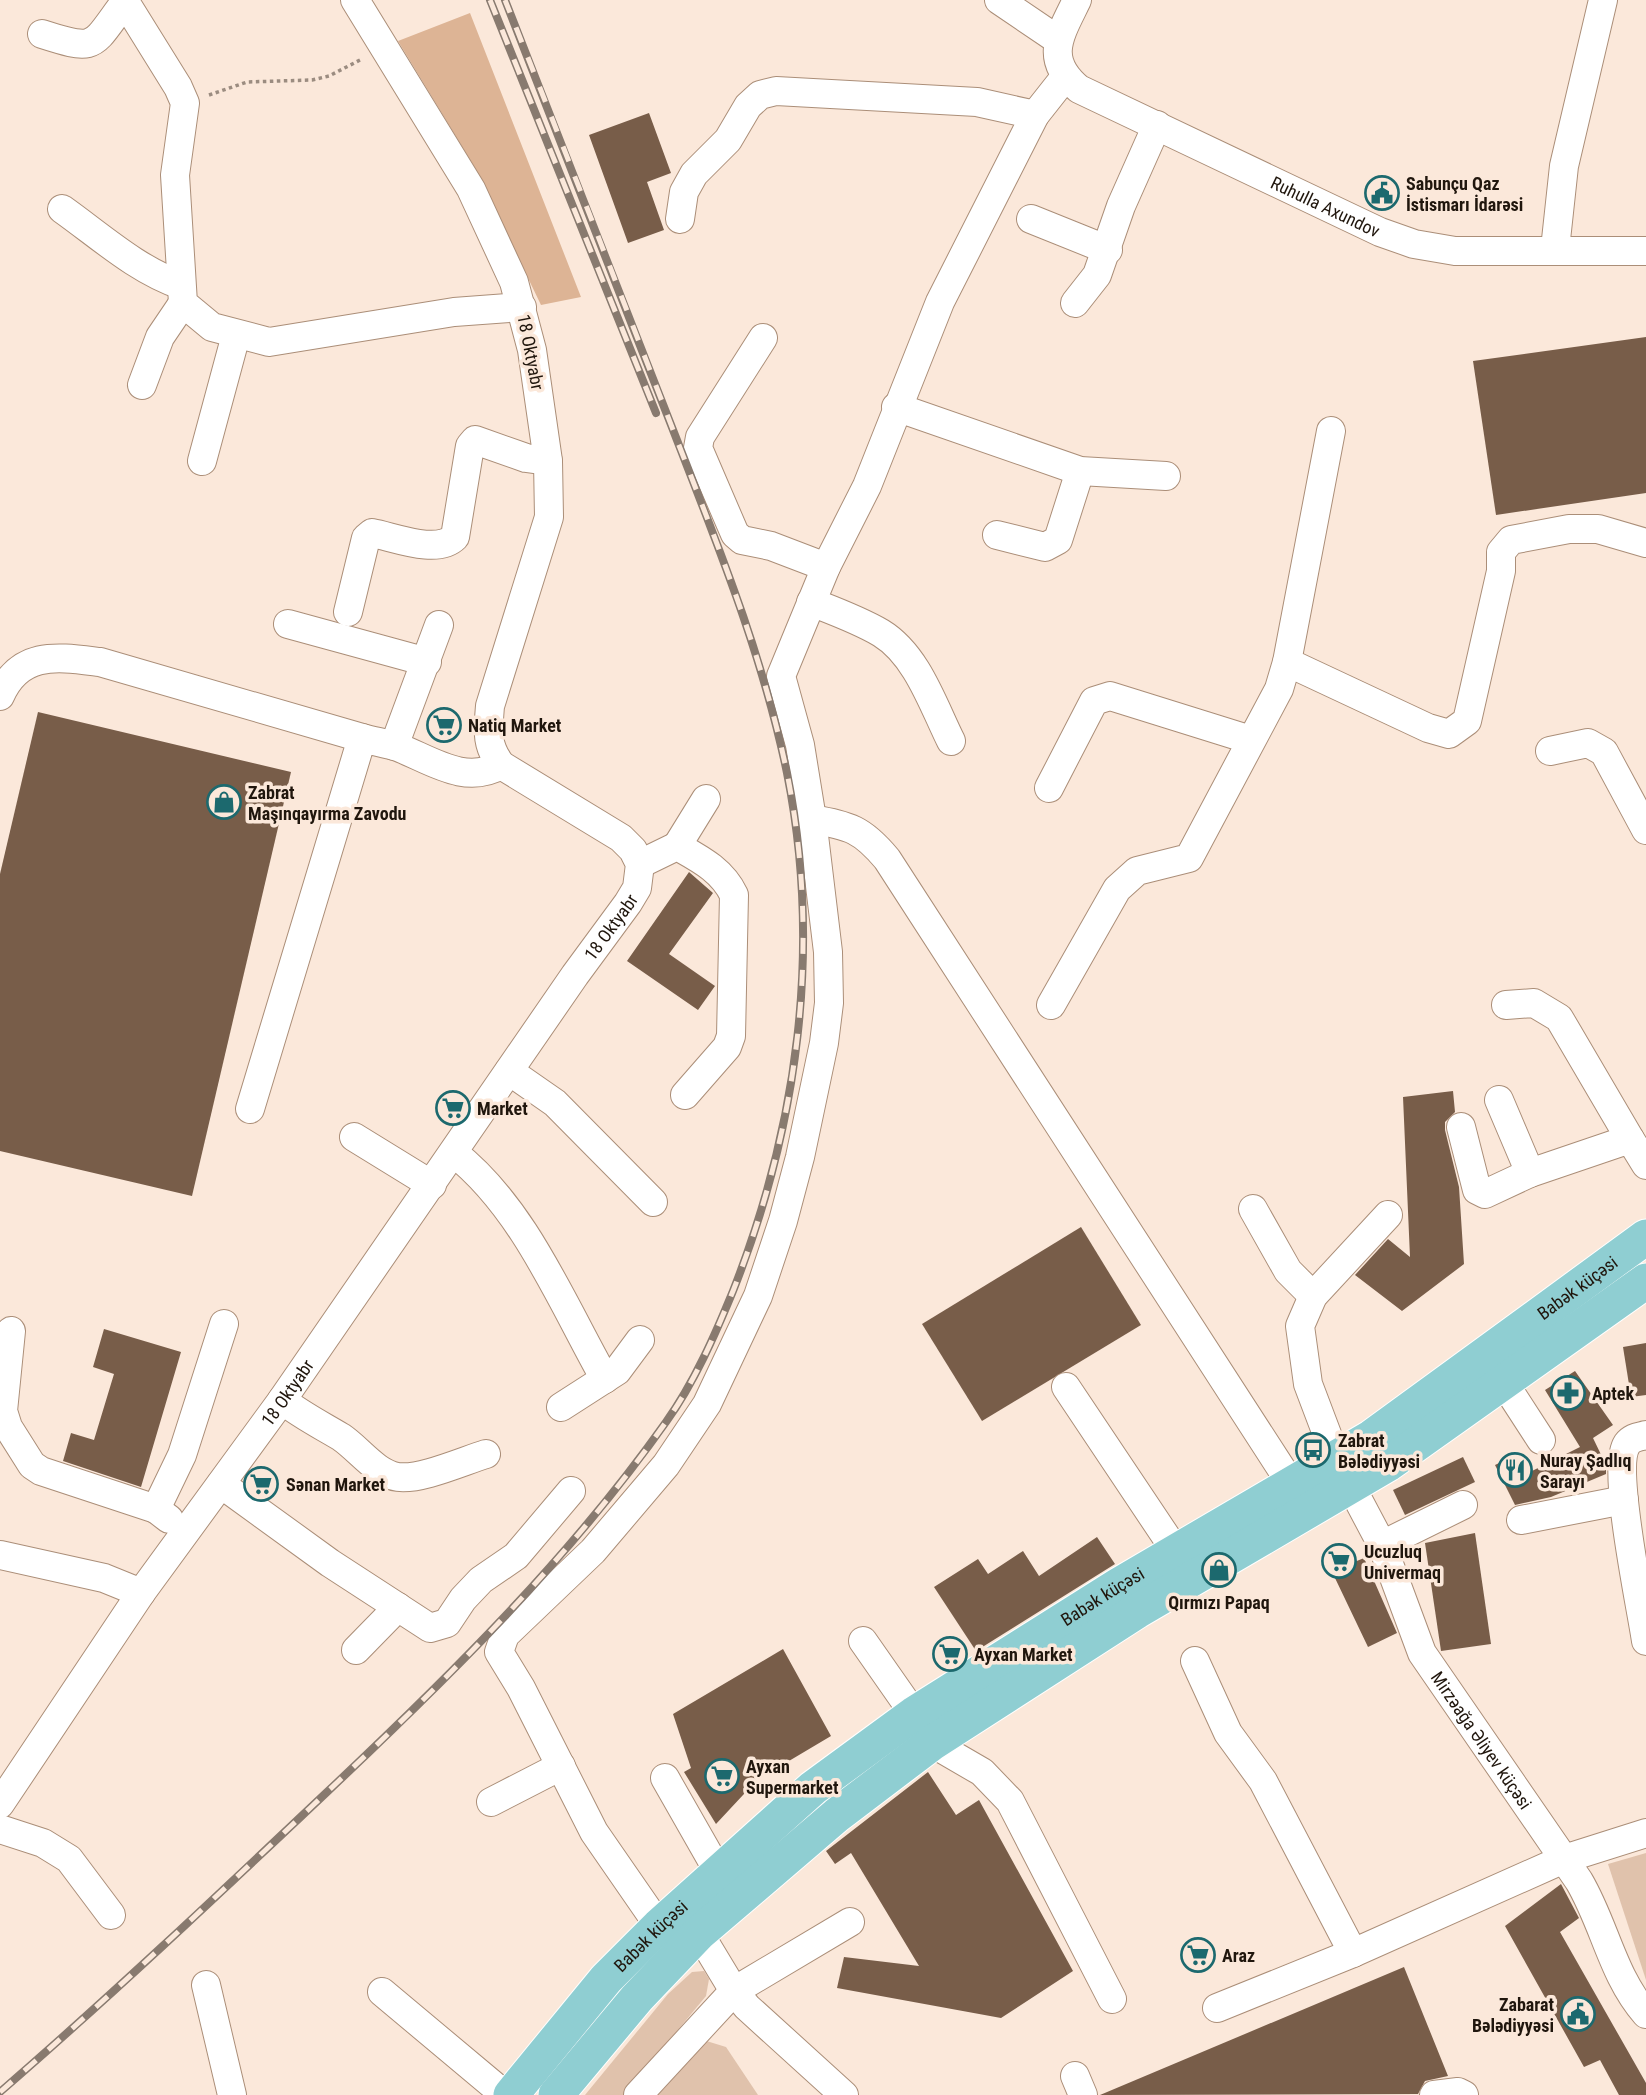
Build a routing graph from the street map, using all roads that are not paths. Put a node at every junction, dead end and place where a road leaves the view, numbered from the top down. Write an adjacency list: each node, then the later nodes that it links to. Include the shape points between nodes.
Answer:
1 (355, 0): 19 (street, 18 Oktyabr, via 471,189)
2 (999, 0): 7 (street)
3 (1077, 0): 7 (street)
4 (1603, 0): 14 (street, via 1564,166)
5 (125, 1): 6 (street, via 94,43 80,46); 17 (street, via 185,103 175,175)
6 (42, 34)
7 (1058, 40): 8 (street)
8 (1065, 78): 9 (street); 10 (street, Ruhulla Axundov, via 1094,97)
9 (1035, 115): 12 (street, via 977,102 776,91 760,95 719,150 694,174 684,192); 23 (street, via 940,302)
10 (1157, 125): 14 (street, Ruhulla Axundov, via 1414,244 1455,251); 15 (street, via 1121,206)
11 (62, 209): 17 (street)
12 (680, 219)
13 (1031, 219): 15 (street)
14 (1555, 249): 16 (street, Ruhulla Axundov)
15 (1108, 250): 18 (street, via 1097,275)
16 (1646, 251)
17 (182, 294): 20 (street, via 212,327); 22 (street)
18 (1075, 303)
19 (522, 307): 20 (street, via 454,312 269,342); 26 (street, 18 Oktyabr)
20 (236, 335): 25 (street)
21 (763, 338): 31 (street, via 700,437 698,448 735,534)
22 (142, 385)
23 (896, 407): 27 (street); 31 (street, via 867,486)
24 (1331, 431): 37 (street)
25 (202, 461)
26 (548, 461): 33 (street, via 474,440 455,537 448,544 436,545 372,533 366,538); 44 (street, 18 Oktyabr, via 549,517 490,706 487,737 490,751)
27 (1080, 471): 28 (street); 29 (street, via 1058,540 1045,547)
28 (1166, 476)
29 (996, 535)
30 (1646, 543): 37 (street, via 1598,529 1569,529 1511,540 1501,552 1501,571 1467,722 1449,734)
31 (826, 567): 32 (street)
32 (811, 602): 41 (street, via 883,634 901,651); 47 (street, via 781,676 800,745)
33 (348, 612)
34 (288, 624): 36 (street)
35 (439, 625): 36 (street)
36 (427, 662): 42 (street)
37 (1287, 662): 40 (street, via 1279,689)
38 (0, 696): 39 (street, via 6,681 26,663 57,657 100,662)
39 (362, 738): 42 (street); 56 (street)
40 (1251, 740): 45 (street, via 1110,696 1094,701); 51 (street, via 1189,858 1137,871 1117,889)
41 (951, 741)
42 (394, 746): 44 (street, via 459,773 489,772)
43 (1550, 751): 48 (street, via 1588,743 1604,752)
44 (501, 765): 50 (street, via 621,838)
45 (1049, 788)
46 (706, 799): 49 (street)
47 (812, 819): 82 (street, via 851,827 868,836 887,859); 100 (street, via 828,952 829,1003 800,1157 758,1296 707,1404 666,1465 593,1551 505,1635 499,1652)
48 (1646, 830)
49 (677, 846): 50 (street); 54 (street, via 727,881 736,906 732,1036)
50 (640, 864): 53 (street, 18 Oktyabr, via 637,888 628,903)
51 (1051, 1005)
52 (1506, 1005): 59 (street, via 1534,1003 1559,1018)
53 (509, 1071): 60 (street, 18 Oktyabr); 64 (street, via 555,1103)
54 (685, 1095)
55 (1499, 1100): 62 (street)
56 (250, 1110)
57 (1461, 1127): 62 (street, via 1478,1190 1485,1194)
58 (354, 1137): 63 (street)
59 (1630, 1139): 61 (street); 62 (street)
60 (454, 1153): 63 (street, 18 Oktyabr); 73 (street, via 491,1185 513,1215)
61 (1646, 1165)
62 (1530, 1173)
63 (432, 1185): 76 (street, 18 Oktyabr)
64 (653, 1202)
65 (1253, 1209): 69 (street, via 1288,1271)
66 (1388, 1215): 69 (street)
67 (1646, 1237): 81 (main road, Babək küçəsi, via 1404,1414)
68 (1646, 1280): 74 (main road, Babək küçəsi)
69 (1313, 1296): 81 (street, Mirzəağa Əliyev küçəsi, via 1300,1326 1302,1352 1308,1384)
70 (224, 1324): 87 (street, via 182,1455)
71 (11, 1331): 87 (street, via 3,1411 32,1465)
72 (640, 1340): 73 (street, via 617,1371)
73 (605, 1379): 77 (street)
74 (1504, 1382): 79 (street); 81 (main road, Babək küçəsi, via 1388,1464)
75 (1066, 1387): 91 (street)
76 (282, 1400): 80 (street, via 310,1422 342,1438 388,1475 418,1475); 83 (street, 18 Oktyabr)
77 (561, 1407)
78 (1646, 1435): 85 (street, via 1627,1444 1622,1460)
79 (1541, 1440)
80 (486, 1454)
81 (1343, 1472): 82 (main road, Babək küçəsi); 90 (street, Mirzəağa Əliyev küçəsi); 99 (main road, Babək küçəsi, via 1137,1611)
82 (1290, 1482): 91 (main road, Babək küçəsi)
83 (221, 1484): 89 (street, 18 Oktyabr); 94 (street)
84 (571, 1491): 94 (street, via 516,1556 463,1598 447,1623 430,1628)
85 (1623, 1500): 88 (street); 95 (street)
86 (1463, 1505): 90 (street)
87 (156, 1509): 89 (street)
88 (1521, 1520)
89 (185, 1532): 93 (street, 18 Oktyabr)
90 (1382, 1545): 106 (street, Mirzəağa Əliyev küçəsi, via 1422,1653)
91 (1175, 1550): 99 (main road, Babək küçəsi)
92 (0, 1555): 93 (street, via 104,1578)
93 (141, 1592): 102 (street, 18 Oktyabr)
94 (398, 1607): 97 (street)
95 (1646, 1641)
96 (863, 1642): 99 (street)
97 (356, 1650)
98 (1195, 1661): 112 (street, via 1228,1733 1263,1781)
99 (923, 1729): 107 (main road, Babək küçəsi, via 813,1788); 111 (main road, Babək küçəsi); 116 (street, via 982,1772 1010,1801)
100 (561, 1766): 103 (street); 110 (street, via 594,1832)
101 (665, 1778): 107 (street)
102 (4, 1789)
103 (491, 1802)
104 (0, 1829): 108 (street, via 43,1843 69,1859)
105 (1646, 1833): 106 (street)
106 (1564, 1859): 112 (street); 118 (street, Mirzəağa Əliyev küçəsi, via 1590,1899 1618,1973)
107 (718, 1871): 110 (main road, Babək küçəsi)
108 (111, 1914)
109 (850, 1922): 114 (street)
110 (659, 1926): 121 (main road, Babək küçəsi, via 606,1979)
111 (699, 1933): 114 (street); 122 (main road, Babək küçəsi, via 636,1998)
112 (1353, 1953): 117 (street)
113 (206, 1985): 119 (street)
114 (734, 1991): 123 (street); 124 (street)
115 (382, 1992): 120 (street)
116 (1112, 1999)
117 (1217, 2008)
118 (1646, 2014)
119 (232, 2095)
120 (505, 2095)
121 (511, 2095)
122 (556, 2095)
123 (638, 2095)
124 (844, 2095)
125 (1434, 2095): 126 (street, via 1458,2091)
126 (1464, 2095)

